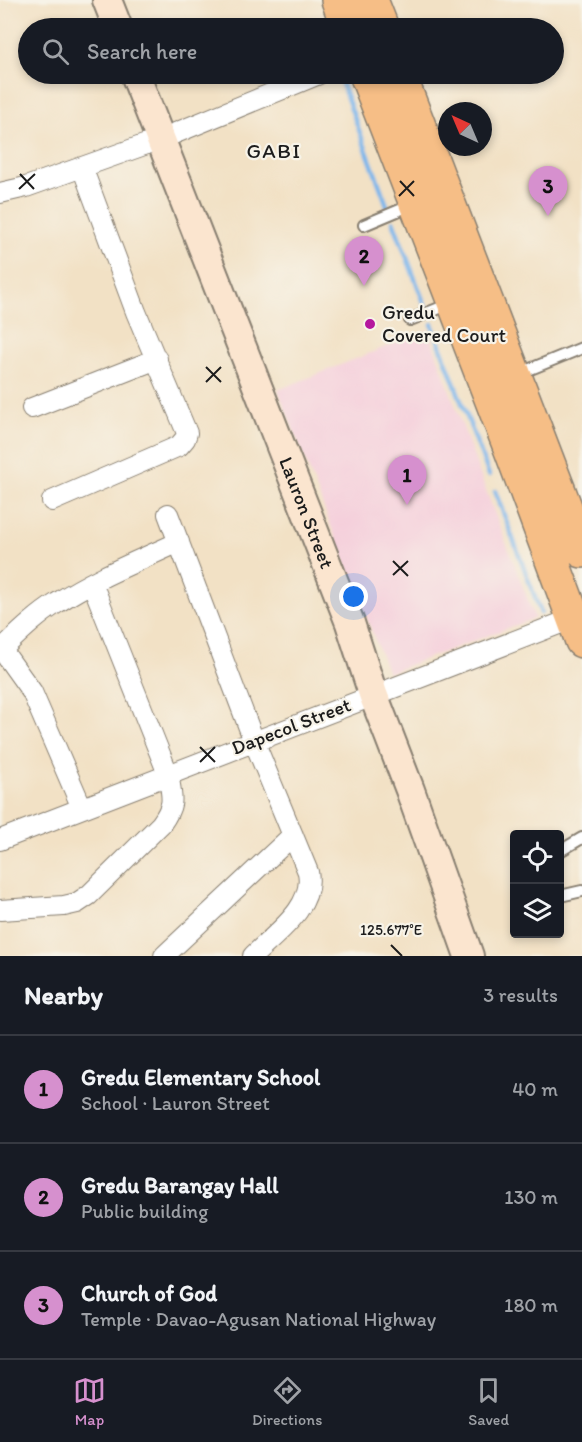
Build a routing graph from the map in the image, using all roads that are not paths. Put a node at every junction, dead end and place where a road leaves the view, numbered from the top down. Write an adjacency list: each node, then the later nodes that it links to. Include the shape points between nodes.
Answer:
1 (107, 0): 3 (street)
2 (353, 8): 4 (highway)
3 (114, 18)
4 (368, 18)
5 (139, 84): 9 (street, Lauron Street)
6 (295, 84): 9 (street)
7 (370, 84): 12 (highway)
8 (402, 84): 14 (highway)
9 (161, 139): 10 (street); 28 (street, Lauron Street, via 350,623)
10 (82, 167): 11 (street); 17 (street)
11 (0, 193)
12 (416, 204): 13 (lane); 14 (highway)
13 (364, 225)
14 (465, 306): 15 (lane); 18 (highway); 20 (highway)
15 (410, 320)
16 (582, 348): 18 (lane)
17 (157, 359): 19 (street); 21 (street, via 188,433 185,439 179,446)
18 (515, 375): 20 (highway)
19 (32, 408)
20 (525, 444): 24 (highway); 26 (highway)
21 (52, 501)
22 (168, 513): 23 (street)
23 (179, 542): 25 (street); 29 (street)
24 (582, 551)
25 (92, 583): 27 (street, via 57,603); 30 (street)
26 (579, 624): 28 (street, Dapecol Street)
27 (1, 650): 31 (street, via 32,692)
28 (373, 694): 29 (street, Dapecol Street); 41 (street, Lauron Street)
29 (254, 741): 30 (street, Dapecol Street); 32 (street)
30 (168, 774): 31 (street, Dapecol Street); 38 (street, via 171,811 89,895 64,906)
31 (82, 808): 34 (street, Dapecol Street)
32 (293, 835): 39 (street); 40 (street, via 308,872 309,891 297,912)
33 (582, 838): 35 (lane)
34 (0, 840)
35 (564, 849)
36 (582, 891): 37 (lane)
37 (564, 895)
38 (0, 910)
39 (164, 956)
40 (253, 956)
41 (469, 956)

